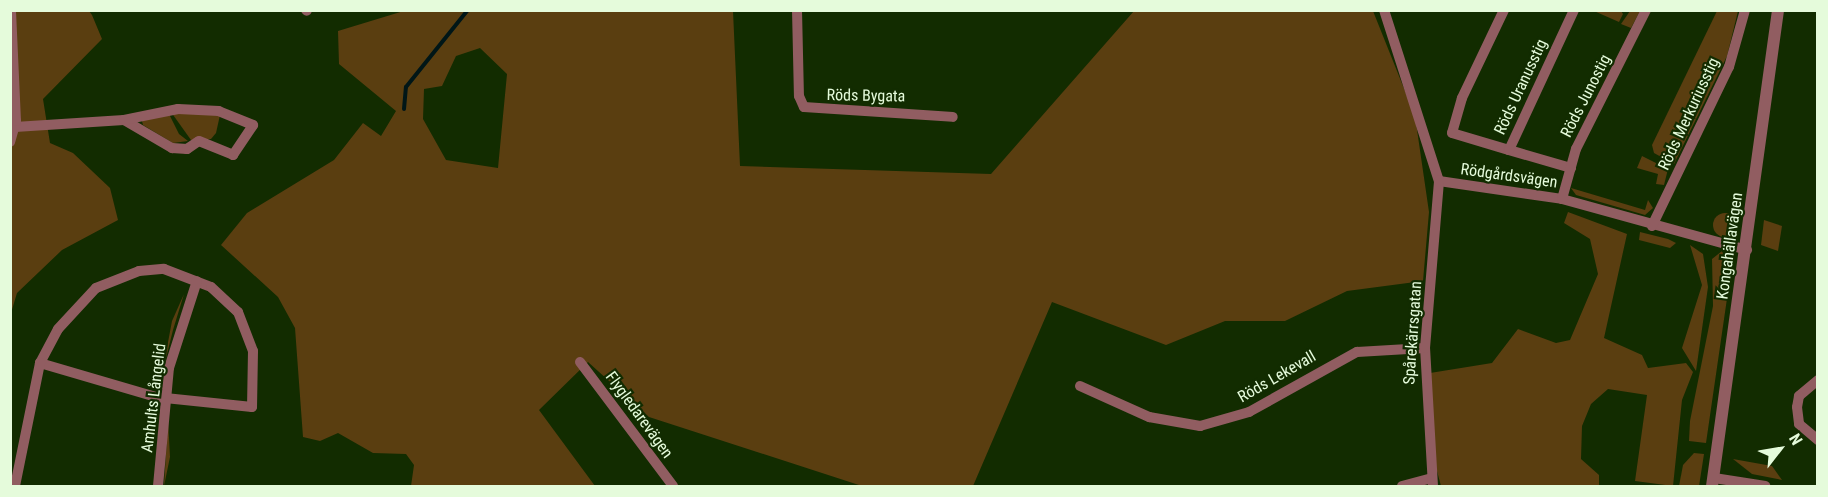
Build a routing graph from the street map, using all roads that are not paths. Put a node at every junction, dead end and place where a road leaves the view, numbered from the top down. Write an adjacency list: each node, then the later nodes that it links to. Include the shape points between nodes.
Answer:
1 (11, 10): 11 (street)
2 (797, 10): 9 (street, Röds Bygata, via 799,96 804,107)
3 (1384, 10): 15 (street, Rödgårdsvägen)
4 (1504, 10): 13 (street, via 1462,98 1452,133)
5 (1574, 10): 13 (street, Röds Uranusstig)
6 (1646, 10): 14 (street, Röds Junostig)
7 (1745, 10): 17 (street, Röds Merkuriusstig, via 1728,68)
8 (1778, 10): 18 (street, Kongahällavägen)
9 (953, 117)
10 (124, 120): 10 (street, via 172,148 199,141 233,156 253,125 219,111 132,115); 11 (street)
11 (15, 127): 12 (street)
12 (10, 142)
13 (1509, 150): 14 (street, Röds Uranusstig)
14 (1571, 168): 16 (street, Röds Junostig)
15 (1439, 181): 16 (street, Rödgårdsvägen); 20 (street, Spårekärrsgatan)
16 (1562, 199): 17 (street, Rödgårdsvägen)
17 (1652, 226): 18 (street, Rödgårdsvägen)
18 (1747, 250): 28 (street, Kongahällavägen)
19 (197, 281): 22 (street, via 146,269 96,288 58,329); 25 (street, Amhults Långelid, via 176,336); 25 (street, via 224,295 246,324 253,351 252,407)
20 (1425, 348): 24 (street, Röds Lekevall, via 1357,352 1249,412 1200,426 1149,417); 27 (street, Spårekärrsgatan)
21 (580, 362): 31 (street, Flygledarevägen)
22 (40, 363): 25 (street); 29 (street)
23 (1818, 380): 26 (street, via 1798,396 1797,407 1799,424)
24 (1080, 386)
25 (161, 398): 30 (street, Amhults Långelid)
26 (1818, 440)
27 (1432, 482): 32 (street)
28 (1713, 482): 33 (street)
29 (15, 486)
30 (158, 486)
31 (673, 486)
32 (1402, 486)
33 (1765, 486)

